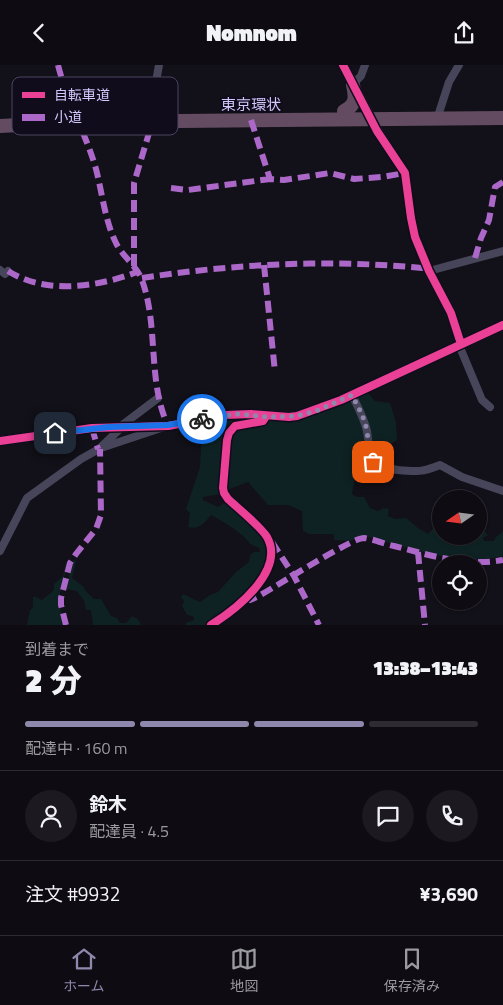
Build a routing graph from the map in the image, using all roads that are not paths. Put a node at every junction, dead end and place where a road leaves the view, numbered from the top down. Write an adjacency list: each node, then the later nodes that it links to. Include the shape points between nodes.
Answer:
1 (343, 65): 4 (street)
2 (364, 65): 4 (street)
3 (459, 65): 8 (street, via 449,82)
4 (353, 84): 6 (highway, via 356,99); 7 (street)
5 (503, 110): 8 (highway, 東京環状)
6 (344, 111): 7 (highway, 東京環状); 9 (highway, 東京環状)
7 (370, 115): 8 (highway, 東京環状); 10 (highway, 東京環状); 13 (street, via 404,173 412,227)
8 (438, 115): 11 (highway, 東京環状)
9 (178, 116)
10 (178, 117)
11 (503, 118)
12 (503, 251): 13 (street)
13 (429, 271): 15 (street, via 451,313)
14 (503, 325): 15 (street)
15 (460, 344): 16 (street); 18 (street, via 482,400)
16 (352, 395): 19 (street, via 297,416); 24 (street, via 363,418 368,454 373,462 382,467 416,473 440,465 462,477)
17 (158, 398): 21 (street)
18 (490, 407)
19 (267, 416): 20 (street, via 226,415); 26 (street, via 263,421 235,425 229,433 223,488 228,499 267,537 271,550 269,566 245,599)
20 (168, 425): 21 (street); 23 (street)
21 (122, 426): 22 (street); 23 (street)
22 (0, 441)
23 (98, 449): 25 (street, via 27,498)
24 (503, 491)
25 (0, 551)
26 (211, 625)

